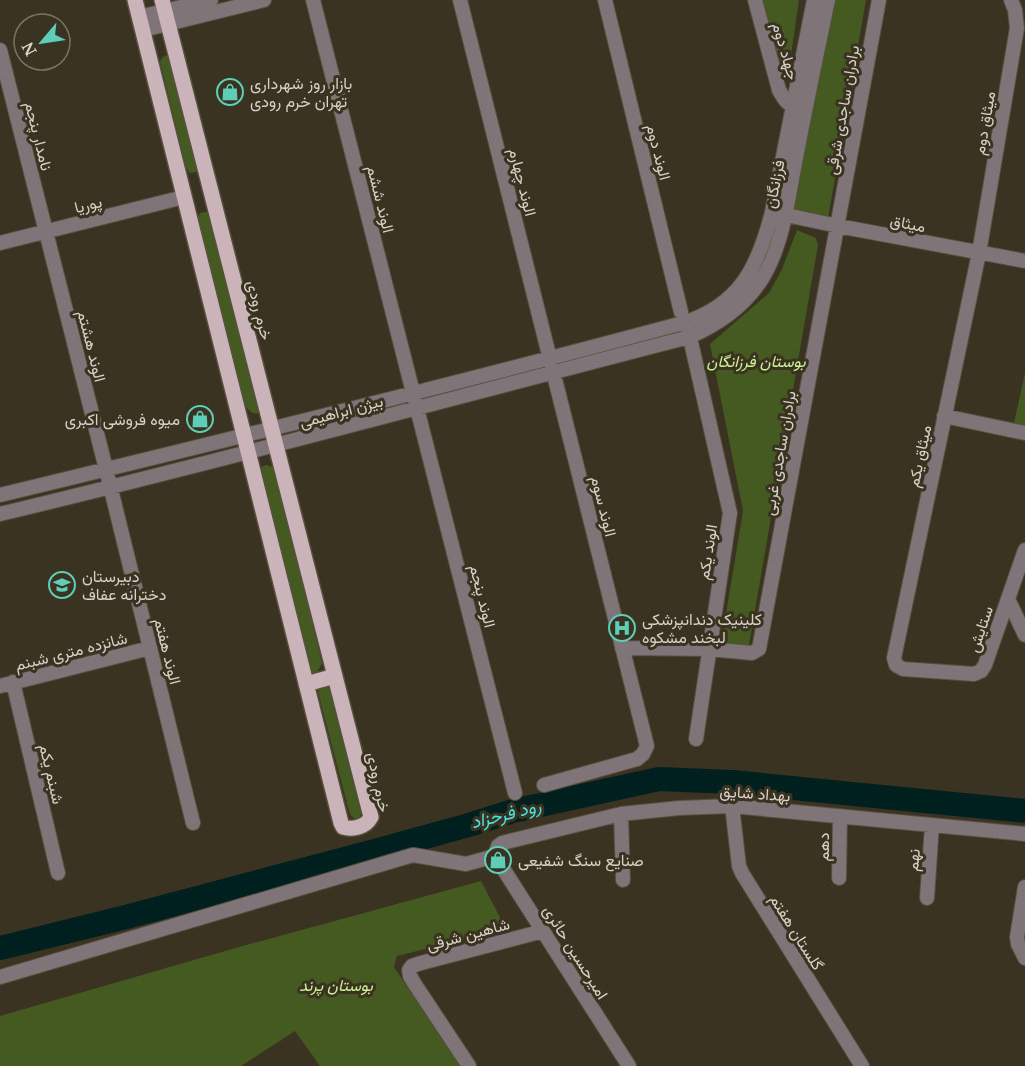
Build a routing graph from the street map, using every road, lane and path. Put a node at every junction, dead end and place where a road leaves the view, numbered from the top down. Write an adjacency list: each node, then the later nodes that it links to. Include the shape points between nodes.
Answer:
1 (135, 0): 13 (main road, خرم رودی)
2 (211, 0): 12 (street)
3 (264, 0): 12 (street)
4 (313, 0): 27 (street, الوند ششم)
5 (460, 0): 26 (street, الوند چهارم)
6 (605, 0): 24 (street, الوند دوم)
7 (755, 0): 15 (street, جهاد دوم, via 779,90 787,103)
8 (814, 0): 15 (street, فرزانگان)
9 (828, 0): 15 (street, فرزانگان)
10 (879, 0): 19 (street, برادران ساجدی شرقی)
11 (1011, 0): 22 (street, میثاق دوم, via 1017,28)
12 (165, 11): 13 (street); 16 (main road, خرم رودی)
13 (141, 23): 17 (main road, خرم رودی)
14 (0, 50): 20 (street, نامدار پنجم)
15 (799, 108): 18 (street, فرزانگان)
16 (210, 190): 17 (main road); 29 (main road, خرم رودی)
17 (184, 197): 20 (street, پوریا); 31 (main road, خرم رودی)
18 (778, 214): 19 (street, میثاق); 24 (street, فرزانگان, via 760,255 738,289 712,311 699,318); 25 (street, فرزانگان, via 773,257 762,280 734,311)
19 (838, 226): 22 (street, میثاق); 43 (street, برادران ساجدی غربی, via 759,649 752,653)
20 (46, 231): 21 (street, پوریا); 34 (street, الوند هشتم)
21 (0, 243)
22 (979, 253): 23 (street, میثاق); 28 (street, میثاق یکم)
23 (1025, 261)
24 (683, 319): 25 (street, الوند دوم); 26 (street, بیژن ابراهیمی)
25 (689, 336): 26 (street, بیژن ابراهیمی); 43 (street, الوند یکم, via 730,513)
26 (552, 365): 27 (street, بیژن ابراهیمی); 42 (street, الوند سوم)
27 (416, 400): 29 (street, بیژن ابراهیمی); 32 (street, بیژن ابراهیمی); 50 (street, الوند پنجم)
28 (944, 416): 30 (street); 44 (street, میثاق یکم, via 894,658)
29 (271, 428): 31 (street, بیژن ابراهیمی); 32 (main road, خرم رودی)
30 (1025, 433)
31 (243, 435): 33 (main road, خرم رودی); 34 (street, بیژن ابراهیمی)
32 (276, 445): 33 (street, بیژن ابراهیمی); 45 (main road, خرم رودی)
33 (248, 452): 35 (street, بیژن ابراهیمی); 47 (main road, خرم رودی)
34 (106, 469): 35 (street, الوند هشتم); 36 (street, بیژن ابراهیمی)
35 (110, 488): 37 (street, بیژن ابراهیمی); 41 (street, الوند هفتم)
36 (0, 495)
37 (0, 514)
38 (1025, 550): 39 (street, ستایش)
39 (1008, 599): 40 (street); 44 (street, ستایش, via 981,671 974,674 903,669)
40 (1025, 635)
41 (150, 648): 46 (street, شانزده متری شبنم); 54 (street, الوند هفتم)
42 (622, 648): 43 (street); 49 (street, الوند سوم, via 647,746 643,754)
43 (709, 649): 48 (street, الوند یکم)
44 (896, 665)
45 (334, 676): 47 (main road); 47 (main road, خرم رودی, via 371,818 358,827 346,829 341,824)
46 (7, 684): 58 (street, شبنم یکم)
47 (306, 684)
48 (696, 739)
49 (544, 785)
50 (515, 793)
51 (732, 806): 52 (street, بهداد شایق); 53 (street, بهداد شایق); 68 (street, گلستان هفتم, via 742,873)
52 (621, 814): 57 (street, بهداد شایق, via 502,843); 60 (street)
53 (840, 816): 55 (street, بهداد شایق); 59 (street, دهم)
54 (193, 823)
55 (932, 825): 56 (street, بهداد شایق); 62 (street, نهم)
56 (1025, 834)
57 (495, 856): 63 (street, امیرحسین حائری); 65 (street, via 466,864 413,855)
58 (58, 873)
59 (839, 878)
60 (623, 880)
61 (1025, 887): 64 (street, via 1017,937)
62 (927, 898)
63 (543, 931): 66 (street, شاهین شرقی, via 412,966 410,976); 67 (street, امیرحسین حائری)
64 (1025, 958)
65 (0, 977)
66 (469, 1066)
67 (629, 1066)
68 (862, 1066)

